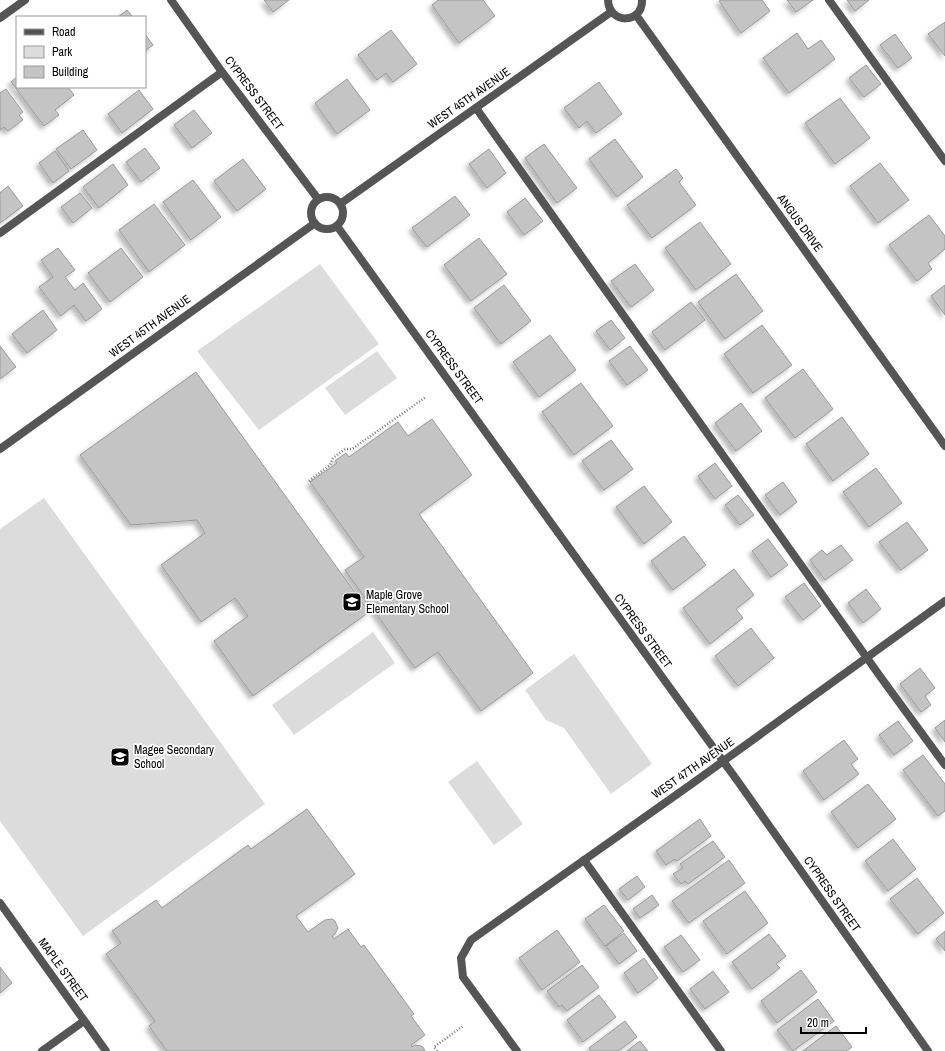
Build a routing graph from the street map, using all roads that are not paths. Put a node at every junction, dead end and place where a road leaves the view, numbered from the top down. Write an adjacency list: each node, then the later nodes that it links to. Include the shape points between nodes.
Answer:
1 (25, 0): 8 (street)
2 (171, 0): 9 (street, CYPRESS STREET)
3 (608, 0): 6 (street)
4 (642, 0): 7 (street)
5 (828, 0): 11 (street)
6 (611, 12): 7 (street, via 622,19); 10 (street, WEST 45TH AVENUE)
7 (636, 15): 17 (street, ANGUS DRIVE)
8 (0, 18)
9 (222, 72): 12 (street, CYPRESS STREET); 16 (street)
10 (476, 108): 13 (street, WEST 45TH AVENUE); 20 (street)
11 (945, 161)
12 (318, 200): 13 (street, via 328,197); 14 (street, via 314,203 311,214)
13 (340, 204): 15 (street, via 343,213)
14 (315, 224): 15 (street, via 323,229); 18 (street, WEST 45TH AVENUE)
15 (337, 226): 21 (street, CYPRESS STREET)
16 (0, 233)
17 (945, 446)
18 (0, 449)
19 (945, 601): 20 (street, WEST 47TH AVENUE)
20 (867, 658): 21 (street, WEST 47TH AVENUE); 22 (street)
21 (723, 762): 23 (street, WEST 47TH AVENUE); 30 (street, CYPRESS STREET)
22 (945, 765)
23 (584, 860): 28 (street, WEST 47TH AVENUE, via 471,940 461,958 463,977); 29 (street)
24 (0, 903): 25 (street, MAPLE STREET)
25 (84, 1021): 26 (street); 27 (street, MAPLE STREET)
26 (42, 1051)
27 (106, 1051)
28 (516, 1051)
29 (721, 1051)
30 (928, 1051)

